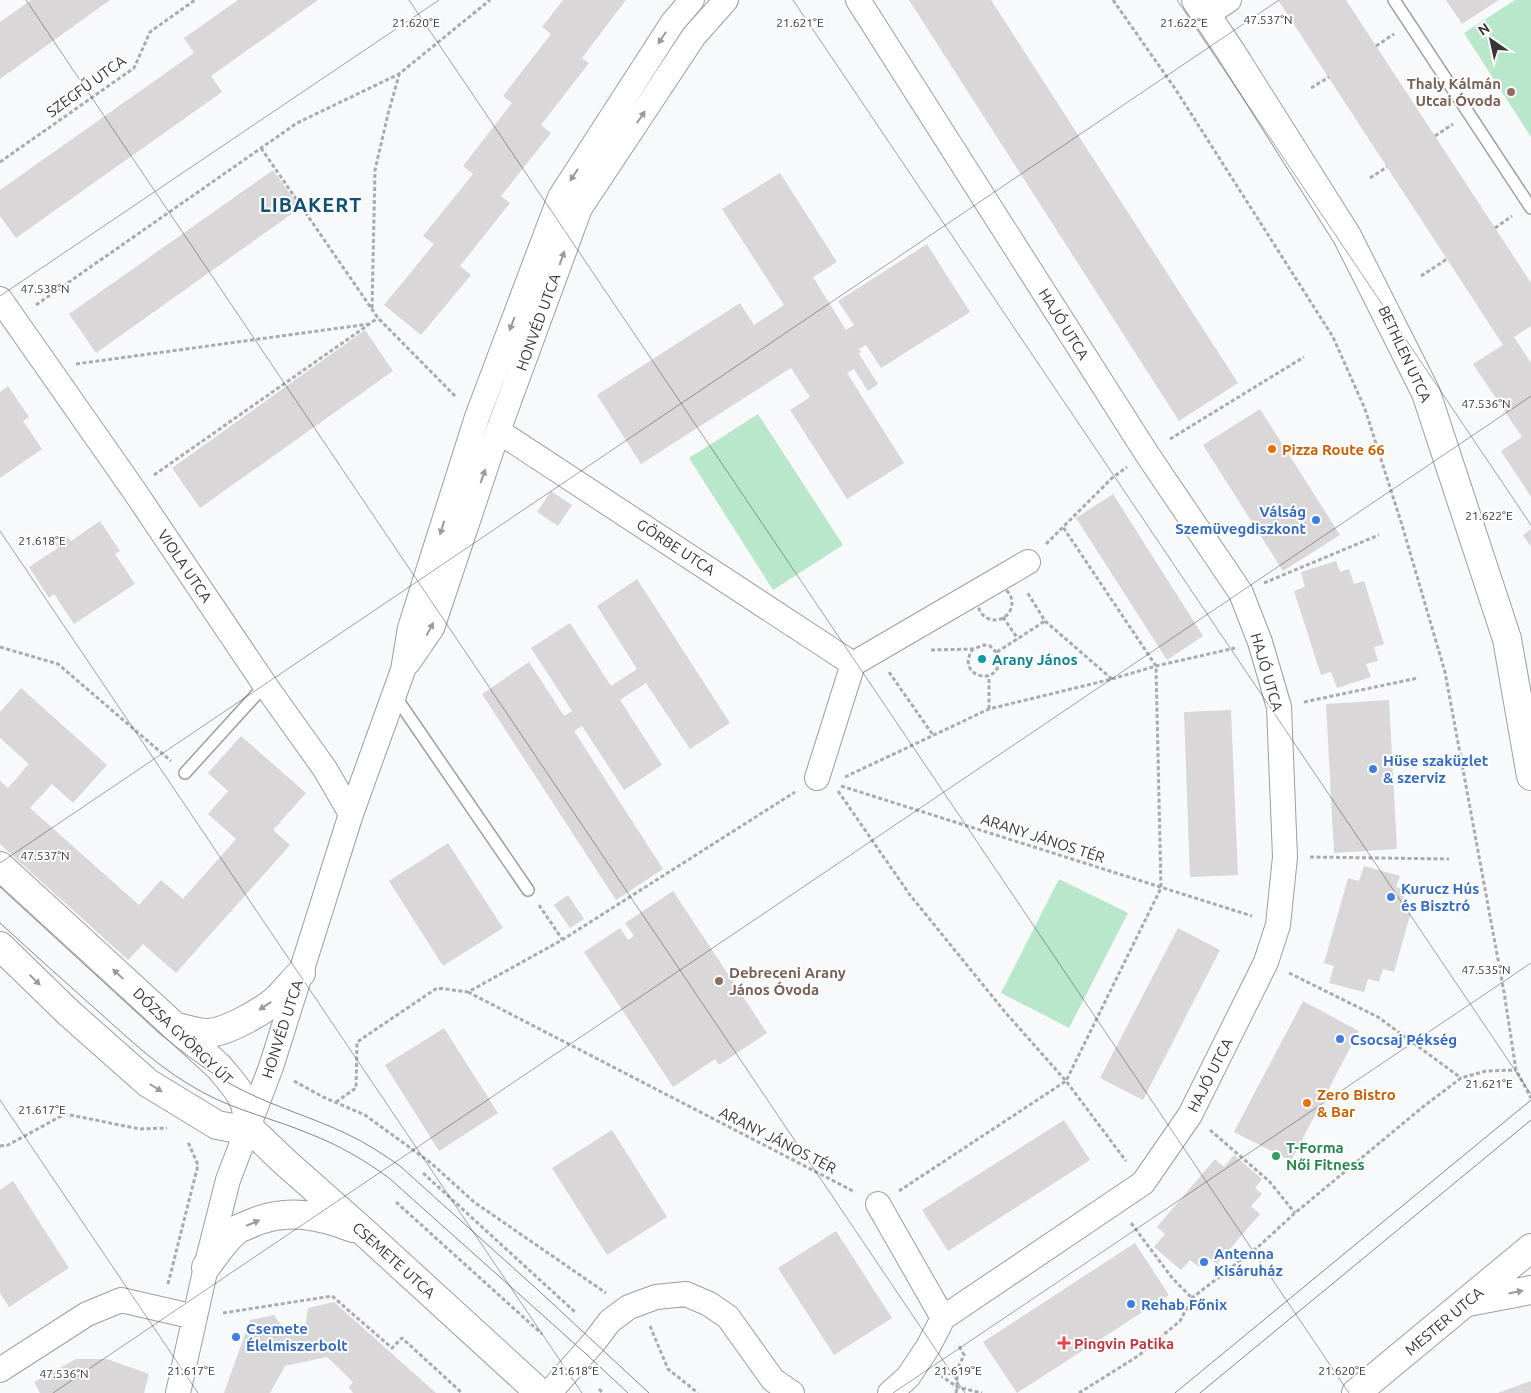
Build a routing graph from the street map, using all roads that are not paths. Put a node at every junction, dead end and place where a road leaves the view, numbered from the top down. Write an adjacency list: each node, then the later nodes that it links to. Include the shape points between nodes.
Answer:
1 (692, 0): 12 (street, HONVÉD UTCA, one-way to 12, via 673,22 560,197 476,417 410,628)
2 (726, 0): 9 (street, HONVÉD UTCA, one-way to 2, via 580,208 694,36)
3 (858, 0): 32 (street, HAJÓ UTCA, via 1147,454 1241,593 1260,642 1279,708 1286,856 1278,925 1266,962 1190,1115 1143,1183)
4 (1229, 0): 6 (street)
5 (1394, 0): 7 (lane)
6 (1201, 8): 16 (street, BETHLEN UTCA, via 1347,236 1426,393 1507,639)
7 (1531, 208)
8 (0, 299): 13 (street, VIOLA UTCA, via 134,489)
9 (498, 431): 11 (street, GÖRBE UTCA); 12 (street, HONVÉD UTCA, one-way to 9, via 432,628)
10 (1021, 566): 11 (street)
11 (853, 664): 17 (street)
12 (403, 670): 14 (street, HONVÉD UTCA)
13 (265, 685): 15 (lane); 18 (street, VIOLA UTCA, via 325,769)
14 (395, 696): 18 (street, HONVÉD UTCA); 20 (lane)
15 (185, 773)
16 (1531, 776)
17 (825, 781)
18 (351, 814): 22 (street, HONVÉD UTCA)
19 (0, 866): 23 (street, DÓZSA GYÖRGY ÚT, one-way to 19)
20 (528, 890)
21 (0, 946): 24 (street, one-way to 24, via 148,1083 217,1125)
22 (301, 973): 23 (street, one-way to 23, via 276,999 223,1030 194,1032); 24 (street, HONVÉD UTCA)
23 (174, 1026): 24 (street, DÓZSA GYÖRGY ÚT, via 219,1067 243,1097)
24 (248, 1127): 26 (street, CSEMETE UTCA); 28 (street, HONVÉD UTCA, via 228,1180)
25 (878, 1204): 32 (street)
26 (364, 1232): 28 (street, one-way to 26, via 238,1229 262,1219 311,1215); 35 (street, CSEMETE UTCA)
27 (1531, 1248): 30 (street, MESTER UTCA)
28 (206, 1267): 31 (street, HONVÉD UTCA)
29 (1531, 1290): 30 (street, one-way to 29)
30 (1467, 1302): 39 (street, MESTER UTCA)
31 (195, 1317): 33 (street, via 121,1300 87,1314); 34 (street, HONVÉD UTCA)
32 (943, 1318): 38 (street, HAJÓ UTCA, via 908,1378)
33 (0, 1370)
34 (178, 1393)
35 (540, 1393)
36 (549, 1393): 37 (street, via 610,1321 629,1307 656,1297 686,1294 728,1317 773,1380)
37 (792, 1393)
38 (890, 1393)
39 (1356, 1393)

